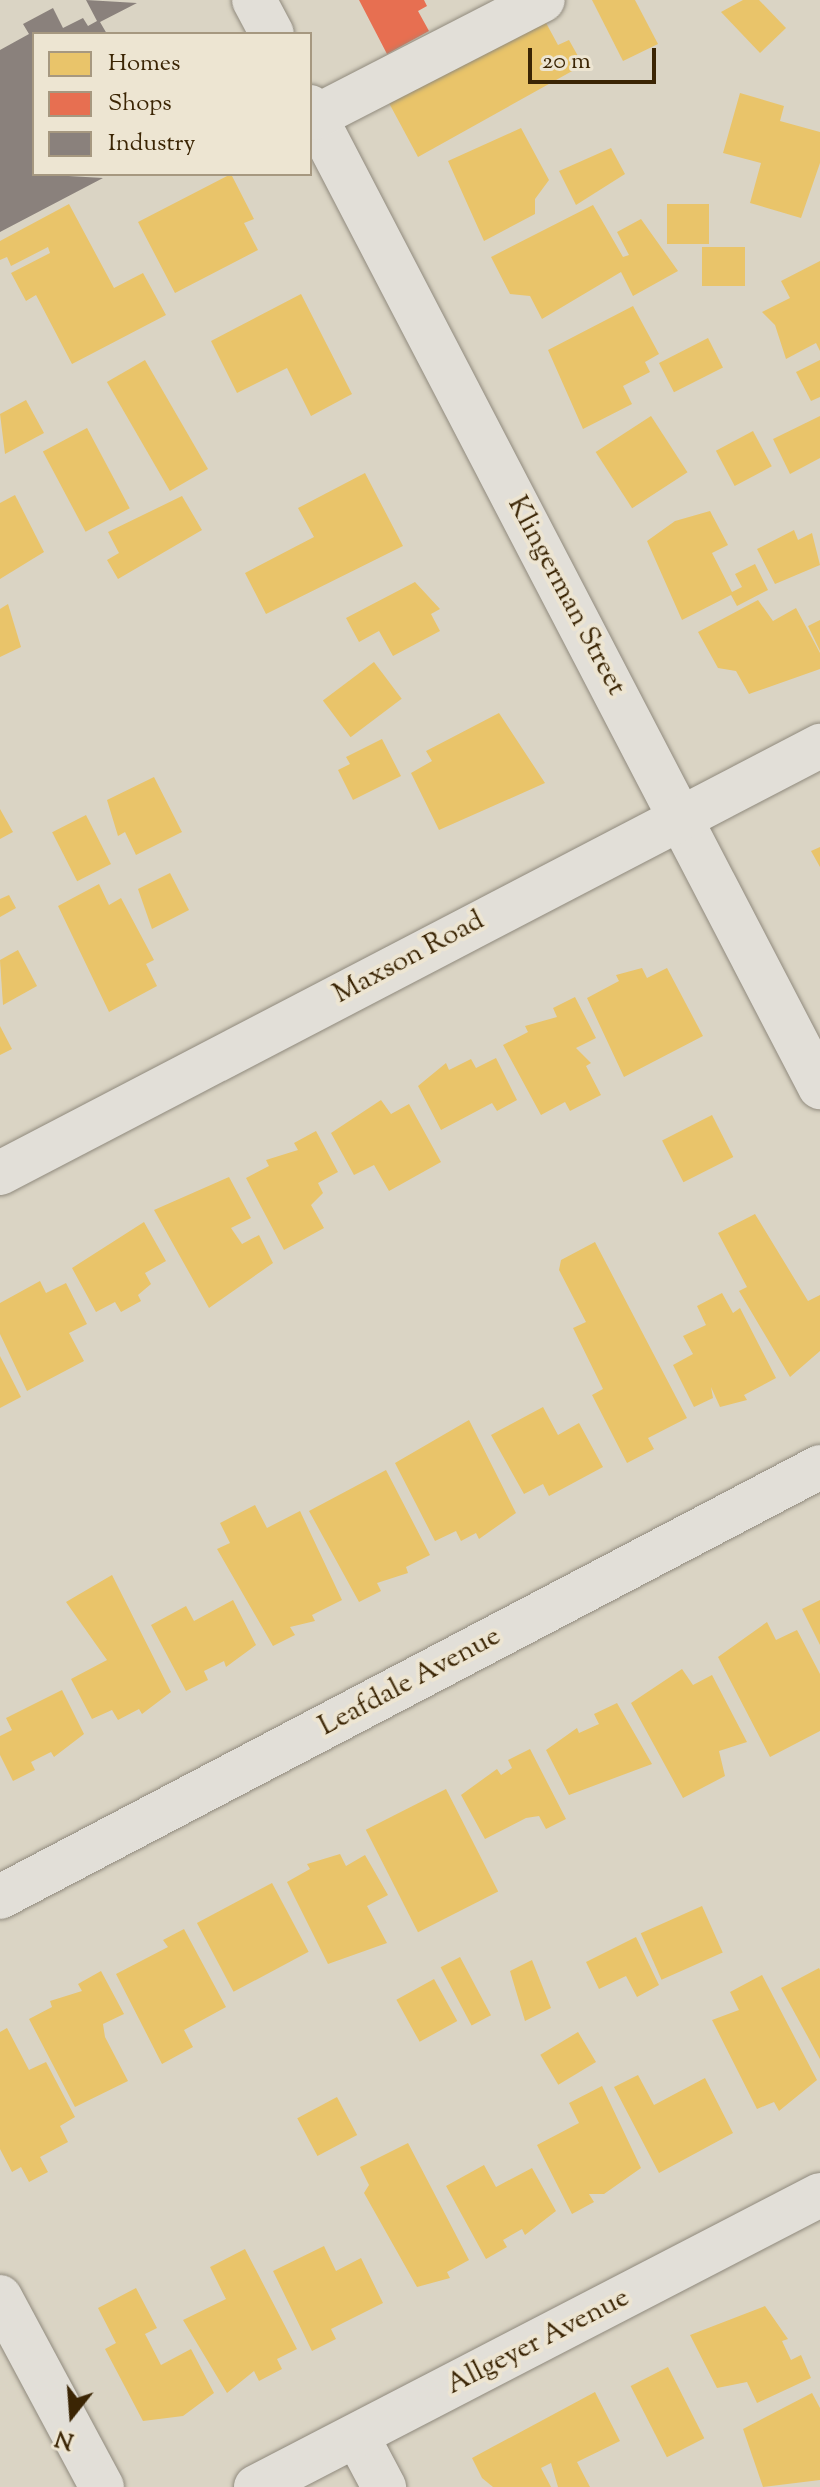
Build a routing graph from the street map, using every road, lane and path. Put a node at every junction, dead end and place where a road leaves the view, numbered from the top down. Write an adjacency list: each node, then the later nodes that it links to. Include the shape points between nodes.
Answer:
1 (254, 0): 3 (street)
2 (543, 0): 4 (street)
3 (271, 32)
4 (313, 112): 6 (street, Klingerman Street)
5 (820, 746): 6 (street, Maxson Road)
6 (681, 815): 7 (street, Klingerman Street); 8 (street, Maxson Road)
7 (820, 1087)
8 (0, 1173)
9 (820, 1467): 10 (street, Leafdale Avenue)
10 (0, 1897)
11 (819, 2197): 13 (street, Allgeyer Avenue)
12 (0, 2297): 14 (street)
13 (357, 2436): 15 (street, Allgeyer Avenue); 16 (street)
14 (102, 2487)
15 (256, 2487)
16 (384, 2487)

